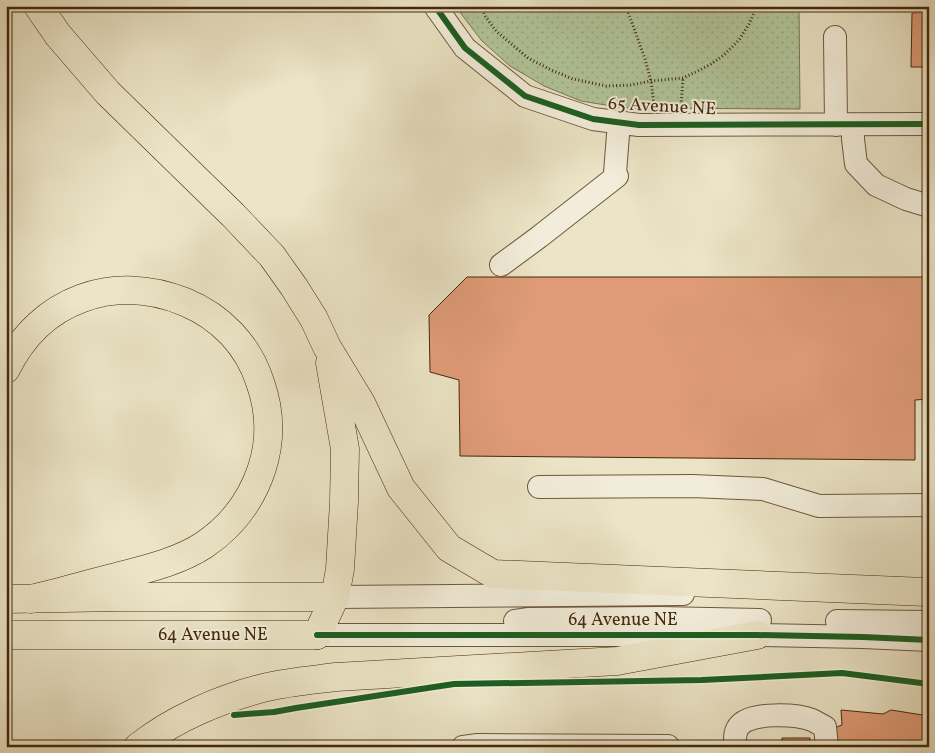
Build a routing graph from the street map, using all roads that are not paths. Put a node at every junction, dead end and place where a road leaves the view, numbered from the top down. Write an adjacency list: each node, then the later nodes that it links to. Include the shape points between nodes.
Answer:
1 (38, 6): 9 (main road, via 108,94 272,256 314,319)
2 (435, 6): 4 (street, 65 Avenue NE, via 465,48 525,96 593,119)
3 (835, 37): 6 (street)
4 (619, 122): 6 (street, 65 Avenue NE, via 639,125); 8 (street, via 616,175)
5 (929, 124): 6 (street, 65 Avenue NE)
6 (844, 125): 7 (street, via 853,139 856,164 876,184)
7 (929, 206)
8 (501, 265)
9 (328, 347): 13 (main road, via 361,403 401,488 449,548 493,574); 14 (main road, via 345,450 344,512)
10 (6, 369): 15 (main road, via 30,333 58,310 75,301 112,291 152,292 173,297 206,312 232,334 258,374 269,424 264,461 250,497 223,531 203,546 150,568)
11 (539, 487): 12 (street, via 754,488 819,506)
12 (929, 505)
13 (927, 592): 14 (street, 64 Avenue NE)
14 (336, 597): 15 (main road, 64 Avenue NE); 18 (main road)
15 (19, 599)
16 (929, 622): 19 (street, via 530,619)
17 (19, 635): 18 (main road, 64 Avenue NE)
18 (317, 635): 19 (street, 64 Avenue NE)
19 (430, 635): 20 (street, 64 Avenue NE)
20 (757, 635): 21 (street, 64 Avenue NE); 24 (main road, via 617,661 300,681 228,699 185,717)
21 (863, 637): 22 (street, 64 Avenue NE); 23 (street)
22 (929, 640)
23 (929, 654)
24 (138, 747)
25 (463, 747): 26 (street)
26 (668, 747)
27 (735, 747): 28 (street, via 736,732 741,724 766,716 811,720 825,727)
28 (827, 747)

